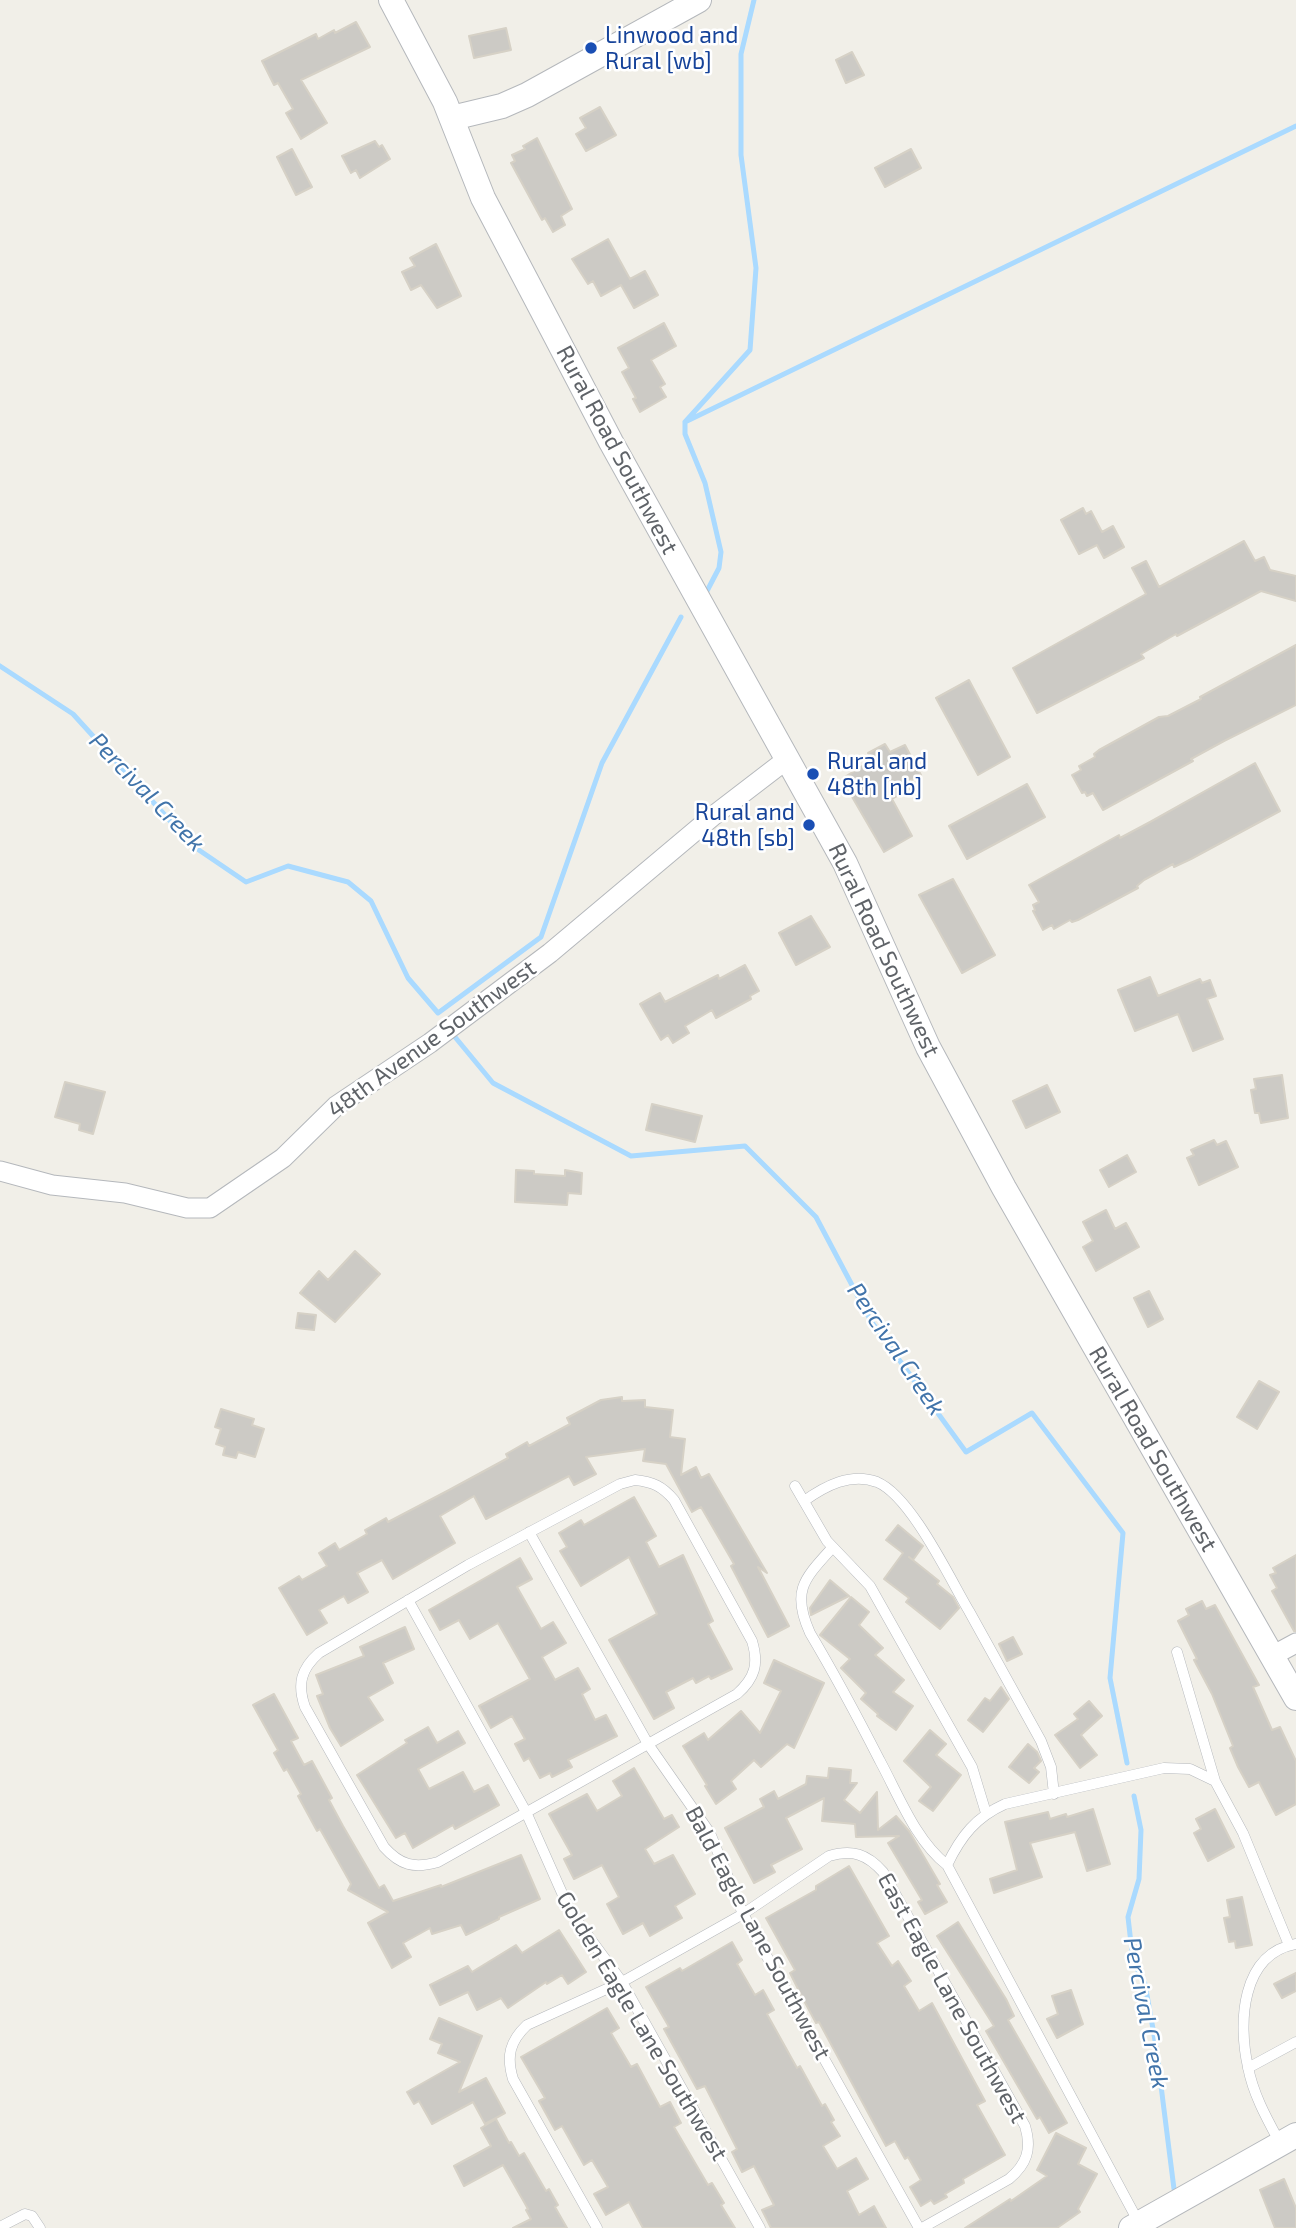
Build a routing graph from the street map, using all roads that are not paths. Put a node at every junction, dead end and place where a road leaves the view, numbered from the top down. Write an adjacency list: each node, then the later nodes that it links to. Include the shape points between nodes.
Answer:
1 (391, 0): 3 (street, Rural Road Southwest)
2 (699, 0): 3 (street, via 527,95)
3 (452, 118): 4 (street, Rural Road Southwest, via 475,180 528,284)
4 (786, 760): 5 (street, 48th Avenue Southwest, via 550,953 336,1106 283,1158 210,1208 187,1208 125,1192 52,1185); 13 (street, Rural Road Southwest, via 845,863 909,1010 989,1161)
5 (0, 1171)
6 (795, 1486): 7 (lane)
7 (804, 1500): 9 (lane); 17 (lane, via 828,1485 863,1478 880,1483 897,1497 939,1559 1041,1741 1051,1767)
8 (529, 1532): 10 (lane); 15 (lane, Bald Eagle Lane Southwest); 15 (lane, via 635,1480 664,1488 674,1500 757,1655 748,1684 737,1694)
9 (832, 1548): 19 (lane, via 870,1586 972,1767); 20 (lane, via 807,1577 801,1613 908,1814)
10 (408, 1600): 18 (lane, Golden Eagle Lane Southwest); 18 (lane, via 307,1663 300,1692 305,1707 384,1847 408,1866 438,1862)
11 (1296, 1643): 13 (street)
12 (1177, 1652): 16 (lane)
13 (1272, 1656): 14 (street, Rural Road Southwest)
14 (1296, 1698)
15 (648, 1744): 18 (lane); 21 (lane, Bald Eagle Lane Southwest, via 710,1833)
16 (1216, 1781): 17 (lane, via 1190,1769 1164,1768); 22 (lane)
17 (1054, 1794): 19 (lane, via 1005,1804)
18 (526, 1812): 23 (lane, Golden Eagle Lane Southwest, via 570,1911)
19 (986, 1813): 20 (lane, via 970,1826)
20 (947, 1865): 27 (lane)
21 (743, 1914): 23 (lane, East Eagle Lane Southwest); 32 (lane, Bald Eagle Lane Southwest); 32 (lane, East Eagle Lane Southwest, via 829,1856 859,1853 883,1872 1025,2126 1029,2141 1028,2156 1009,2179)
22 (1292, 1944): 25 (lane, via 1268,1956 1253,1977 1244,2012)
23 (622, 1982): 30 (lane, East Eagle Lane Southwest, via 527,2025 509,2049 513,2079); 31 (lane, Golden Eagle Lane Southwest)
24 (1296, 2042): 25 (lane)
25 (1248, 2068): 26 (lane, via 1255,2090)
26 (1288, 2139): 27 (street)
27 (1135, 2226)
28 (0, 2227): 29 (lane, via 25,2214)
29 (40, 2228)
30 (597, 2228)
31 (760, 2228)
32 (921, 2228)

